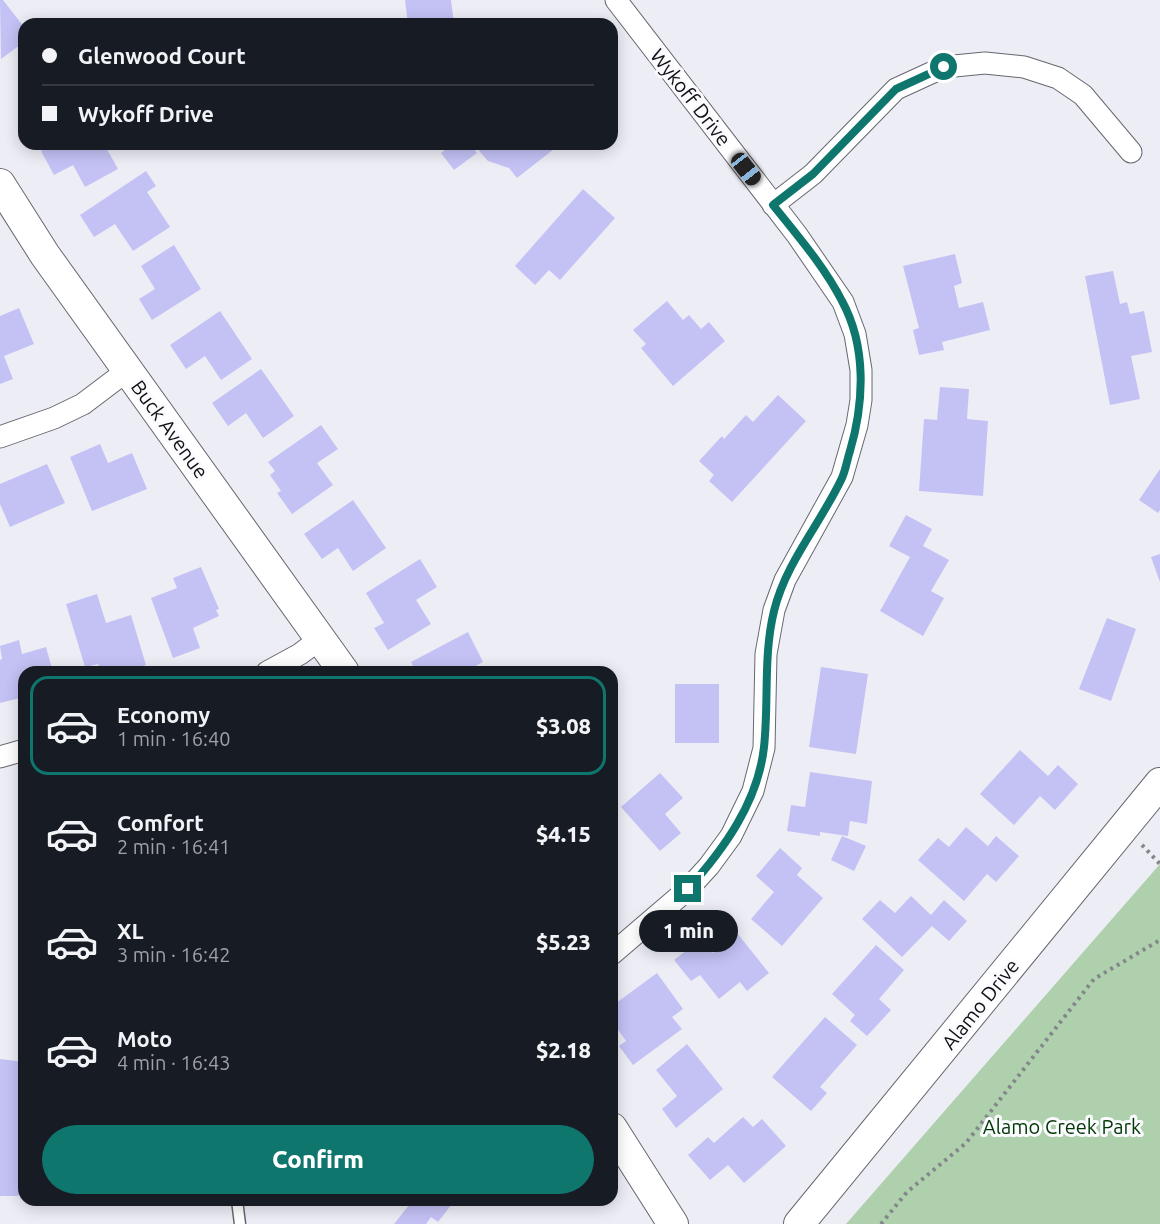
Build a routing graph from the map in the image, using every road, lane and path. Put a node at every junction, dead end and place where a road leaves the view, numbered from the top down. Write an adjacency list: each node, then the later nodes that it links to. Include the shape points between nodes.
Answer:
1 (616, 0): 4 (street, Wykoff Drive)
2 (1131, 152): 4 (street, via 1083,95 1058,78 1024,67 995,64 944,67 896,89 813,174)
3 (0, 184): 5 (street, Buck Avenue, via 45,255)
4 (773, 205): 14 (street, Wykoff Drive, via 843,302 855,334 861,370 857,425 842,477 785,580 774,610 766,654 764,748 753,791 731,836 709,866)
5 (128, 370): 6 (street, via 83,404); 7 (street, Buck Avenue)
6 (0, 437)
7 (320, 639): 8 (street); 9 (street, Buck Avenue)
8 (278, 666)
9 (340, 666)
10 (18, 752): 11 (street)
11 (0, 757)
12 (1160, 783): 19 (street, Alamo Drive)
13 (1160, 940): 20 (path, via 1094,979 966,1143 907,1192)
14 (618, 949)
15 (618, 1137): 18 (street)
16 (238, 1206): 17 (lane)
17 (240, 1224)
18 (673, 1224)
19 (799, 1224)
20 (881, 1224)

